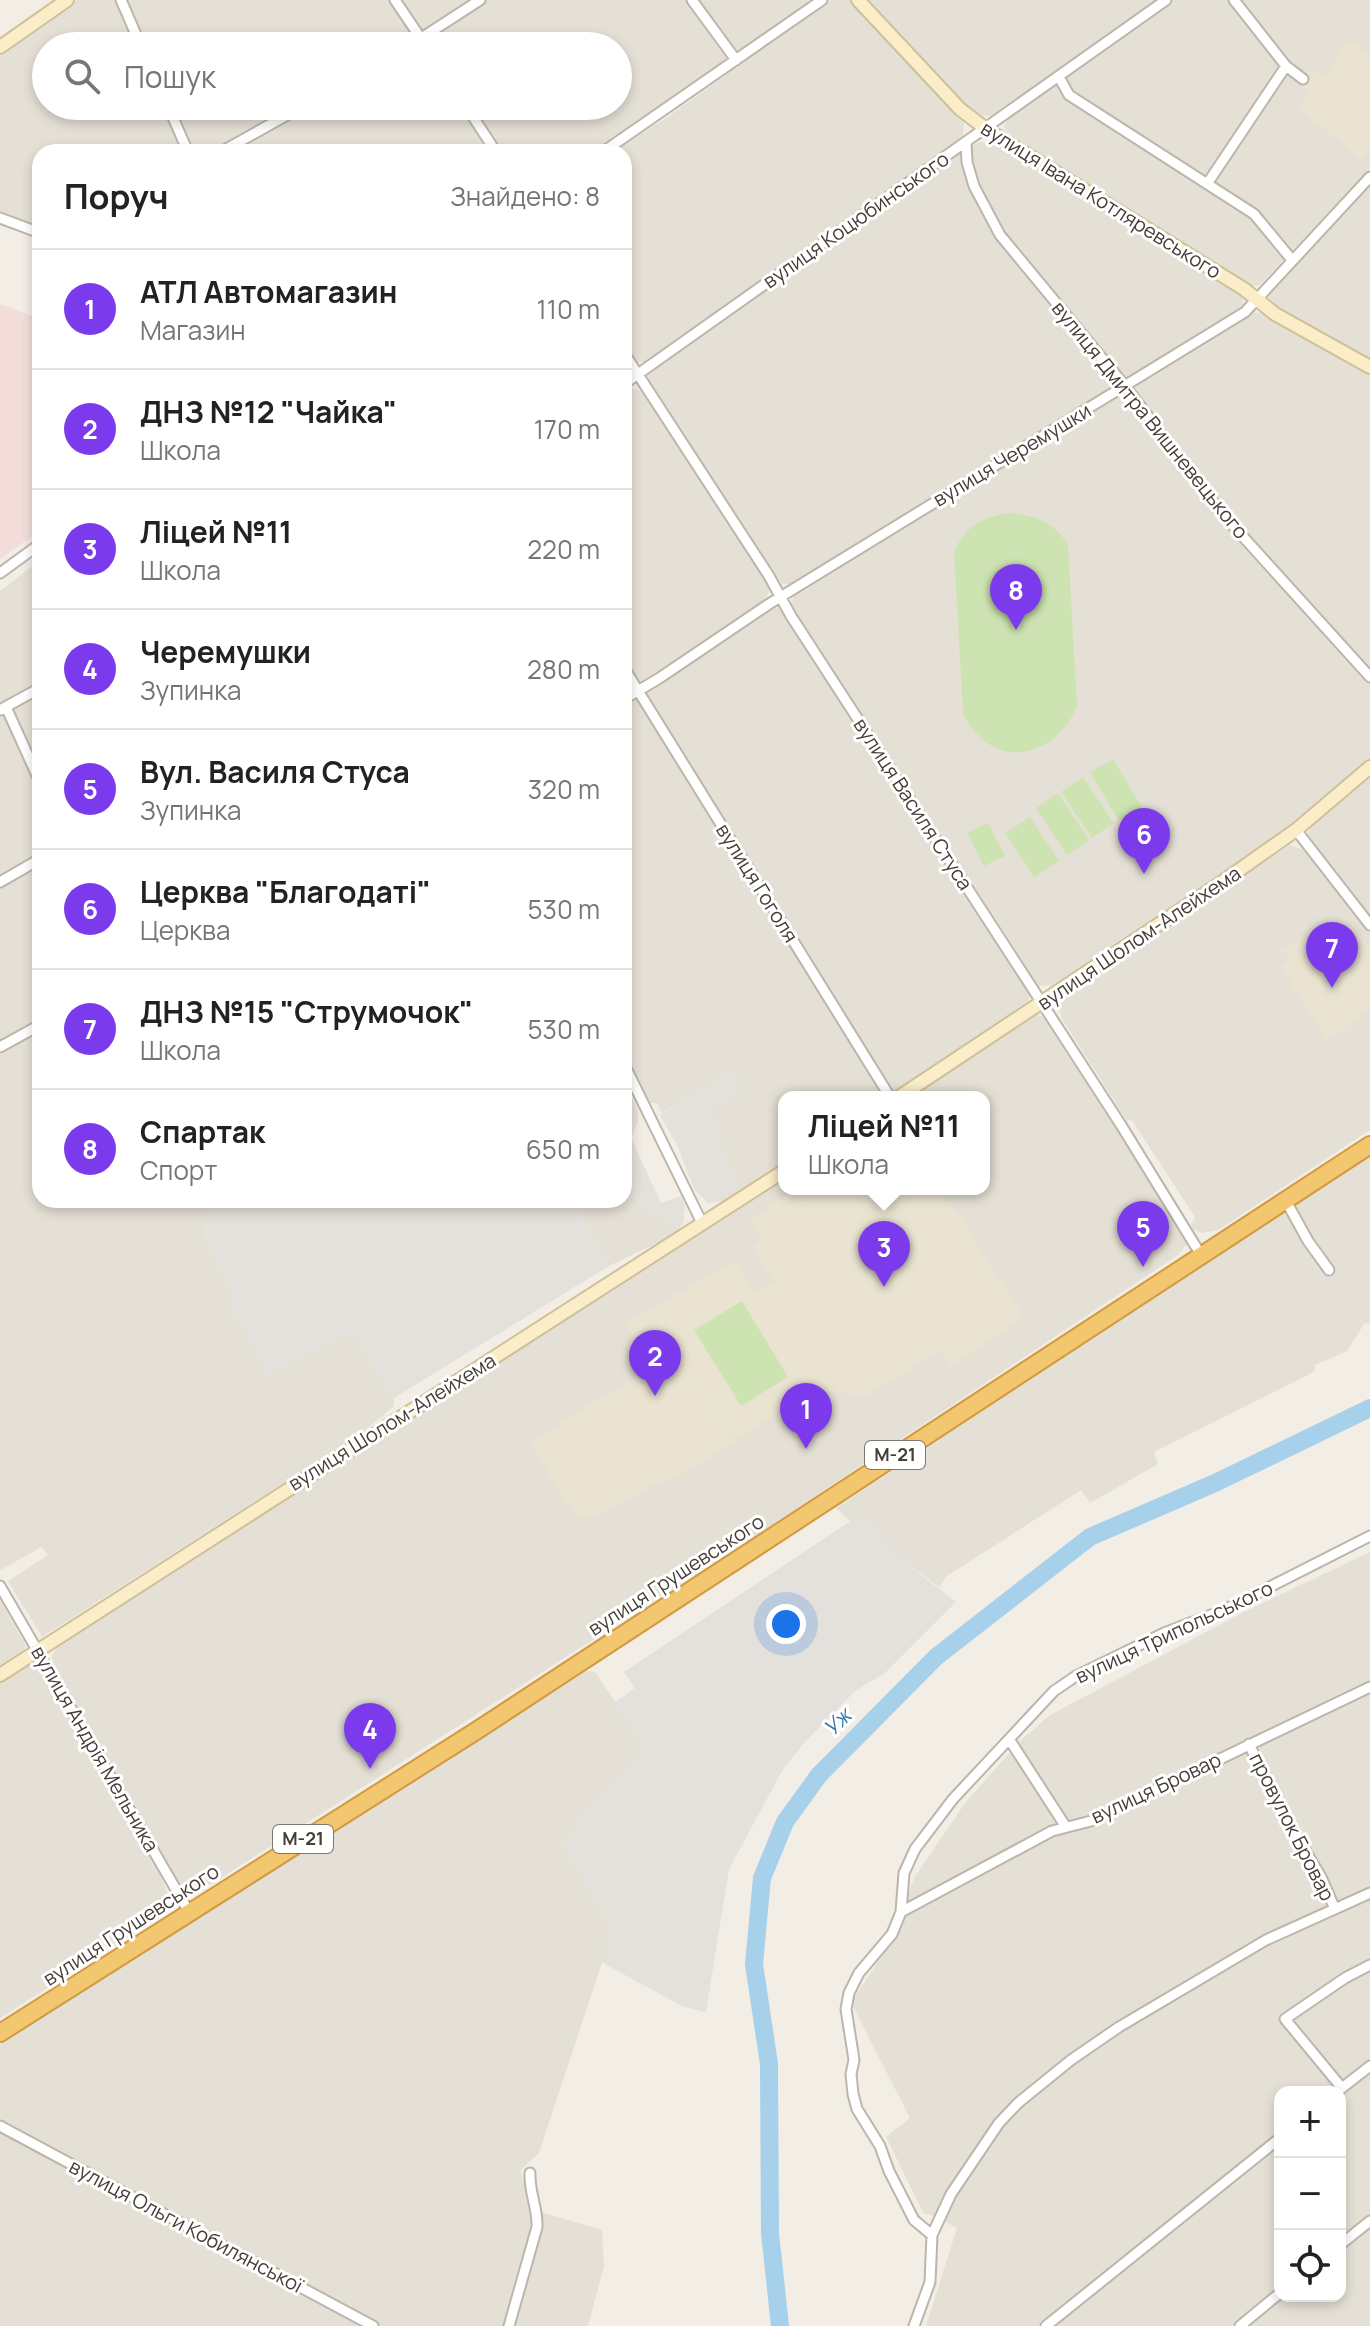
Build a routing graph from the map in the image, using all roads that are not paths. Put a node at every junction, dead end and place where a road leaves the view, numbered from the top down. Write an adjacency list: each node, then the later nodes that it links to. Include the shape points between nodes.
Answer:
1 (67, 0): 13 (street)
2 (121, 0): 10 (street)
3 (395, 0): 11 (street)
4 (480, 0): 12 (street)
5 (692, 0): 14 (street)
6 (822, 0): 14 (street)
7 (858, 0): 21 (street, вулиця Івана Котляревського, via 960,109)
8 (1166, 0): 16 (street, вулиця Коцюбинського)
9 (1234, 0): 15 (street)
10 (135, 32)
11 (417, 32)
12 (437, 32)
13 (0, 47)
14 (736, 60): 26 (street)
15 (1286, 66): 17 (street); 28 (street)
16 (1059, 77): 21 (street, вулиця Коцюбинського); 28 (street, via 1069,95)
17 (1303, 79)
18 (174, 120): 23 (street)
19 (278, 120): 24 (street)
20 (475, 120): 25 (street)
21 (986, 129): 22 (street, вулиця Коцюбинського); 32 (street, вулиця Івана Котляревського)
22 (966, 142): 35 (street, вулиця Коцюбинського); 37 (street, вулиця Дмитра Вишневецького, via 974,186 1000,235)
23 (185, 144)
24 (235, 144)
25 (491, 144)
26 (615, 144)
27 (1370, 177): 31 (street, вулиця Черемушки)
28 (1207, 184): 31 (street, via 1254,214)
29 (0, 218): 30 (street)
30 (32, 230)
31 (1292, 260): 32 (street, вулиця Черемушки)
32 (1256, 300): 34 (street, вулиця Івана Котляревського); 37 (street, вулиця Черемушки)
33 (632, 365): 35 (street, вулиця Василя Стуса)
34 (1370, 367)
35 (638, 374): 36 (street, вулиця Коцюбинського); 40 (street, вулиця Василя Стуса)
36 (632, 378)
37 (1125, 386): 40 (street, вулиця Черемушки); 41 (street, вулиця Дмитра Вишневецького, via 1218,509)
38 (32, 550): 39 (street)
39 (0, 573)
40 (780, 597): 43 (street, вулиця Черемушки); 53 (street, вулиця Василя Стуса)
41 (1370, 677)
42 (632, 681): 43 (street, вулиця Гоголя)
43 (638, 691): 45 (street, вулиця Черемушки); 57 (street, вулиця Гоголя)
44 (32, 693): 46 (street)
45 (632, 694)
46 (3, 709): 47 (street)
47 (32, 766)
48 (1370, 767): 49 (street, вулиця Шолом-Алейхема)
49 (1296, 830): 52 (street); 53 (street, вулиця Шолом-Алейхема)
50 (32, 864): 51 (street)
51 (0, 882)
52 (1370, 925)
53 (1042, 1003): 58 (street, вулиця Шолом-Алейхема); 63 (street, вулиця Василя Стуса)
54 (32, 1029): 55 (street)
55 (0, 1047)
56 (632, 1080): 62 (street)
57 (886, 1091)
58 (908, 1091)
59 (1370, 1145): 61 (highway, вулиця Грушевського / М-21)
60 (778, 1175): 62 (street, вулиця Шолом-Алейхема)
61 (1286, 1201): 63 (highway, вулиця Грушевського / М-21); 64 (street)
62 (702, 1223): 67 (street, вулиця Шолом-Алейхема)
63 (1201, 1255): 75 (highway, вулиця Грушевського / М-21, via 476,1731)
64 (1329, 1270)
65 (1370, 1536): 70 (street, вулиця Трипольського, via 1224,1610 1076,1676 1054,1691)
66 (0, 1586): 67 (street, вулиця Андрія Мельника)
67 (39, 1650): 68 (street, вулиця Шолом-Алейхема); 75 (street, вулиця Андрія Мельника)
68 (0, 1675)
69 (1370, 1687): 71 (street, вулиця Бровар)
70 (1009, 1739): 72 (street); 76 (street, вулиця Трипольського, via 915,1849 904,1873)
71 (1249, 1744): 72 (street, вулиця Бровар, via 1091,1821); 74 (street, провулок Бровар)
72 (1066, 1827): 76 (street, вулиця Бровар)
73 (1370, 1893): 74 (street)
74 (1335, 1909): 86 (street, via 1266,1940 1119,2027 1041,2083 999,2123 951,2194)
75 (189, 1912): 78 (highway, вулиця Грушевського / М-21)
76 (901, 1912): 86 (street, via 892,1934 849,1993 851,2074 857,2109 914,2220)
77 (1370, 1965): 80 (street, via 1285,2019)
78 (0, 2033)
79 (1370, 2066): 81 (street)
80 (1336, 2086)
81 (1344, 2086)
82 (0, 2126): 89 (street, вулиця Ольги Кобилянської)
83 (1274, 2143): 92 (street)
84 (530, 2173): 90 (street, via 537,2227)
85 (1370, 2221): 87 (street)
86 (932, 2235): 91 (street, via 930,2282)
87 (1346, 2240)
88 (1274, 2298): 93 (street)
89 (373, 2326)
90 (509, 2326)
91 (914, 2326)
92 (1046, 2326)
93 (1240, 2326)

